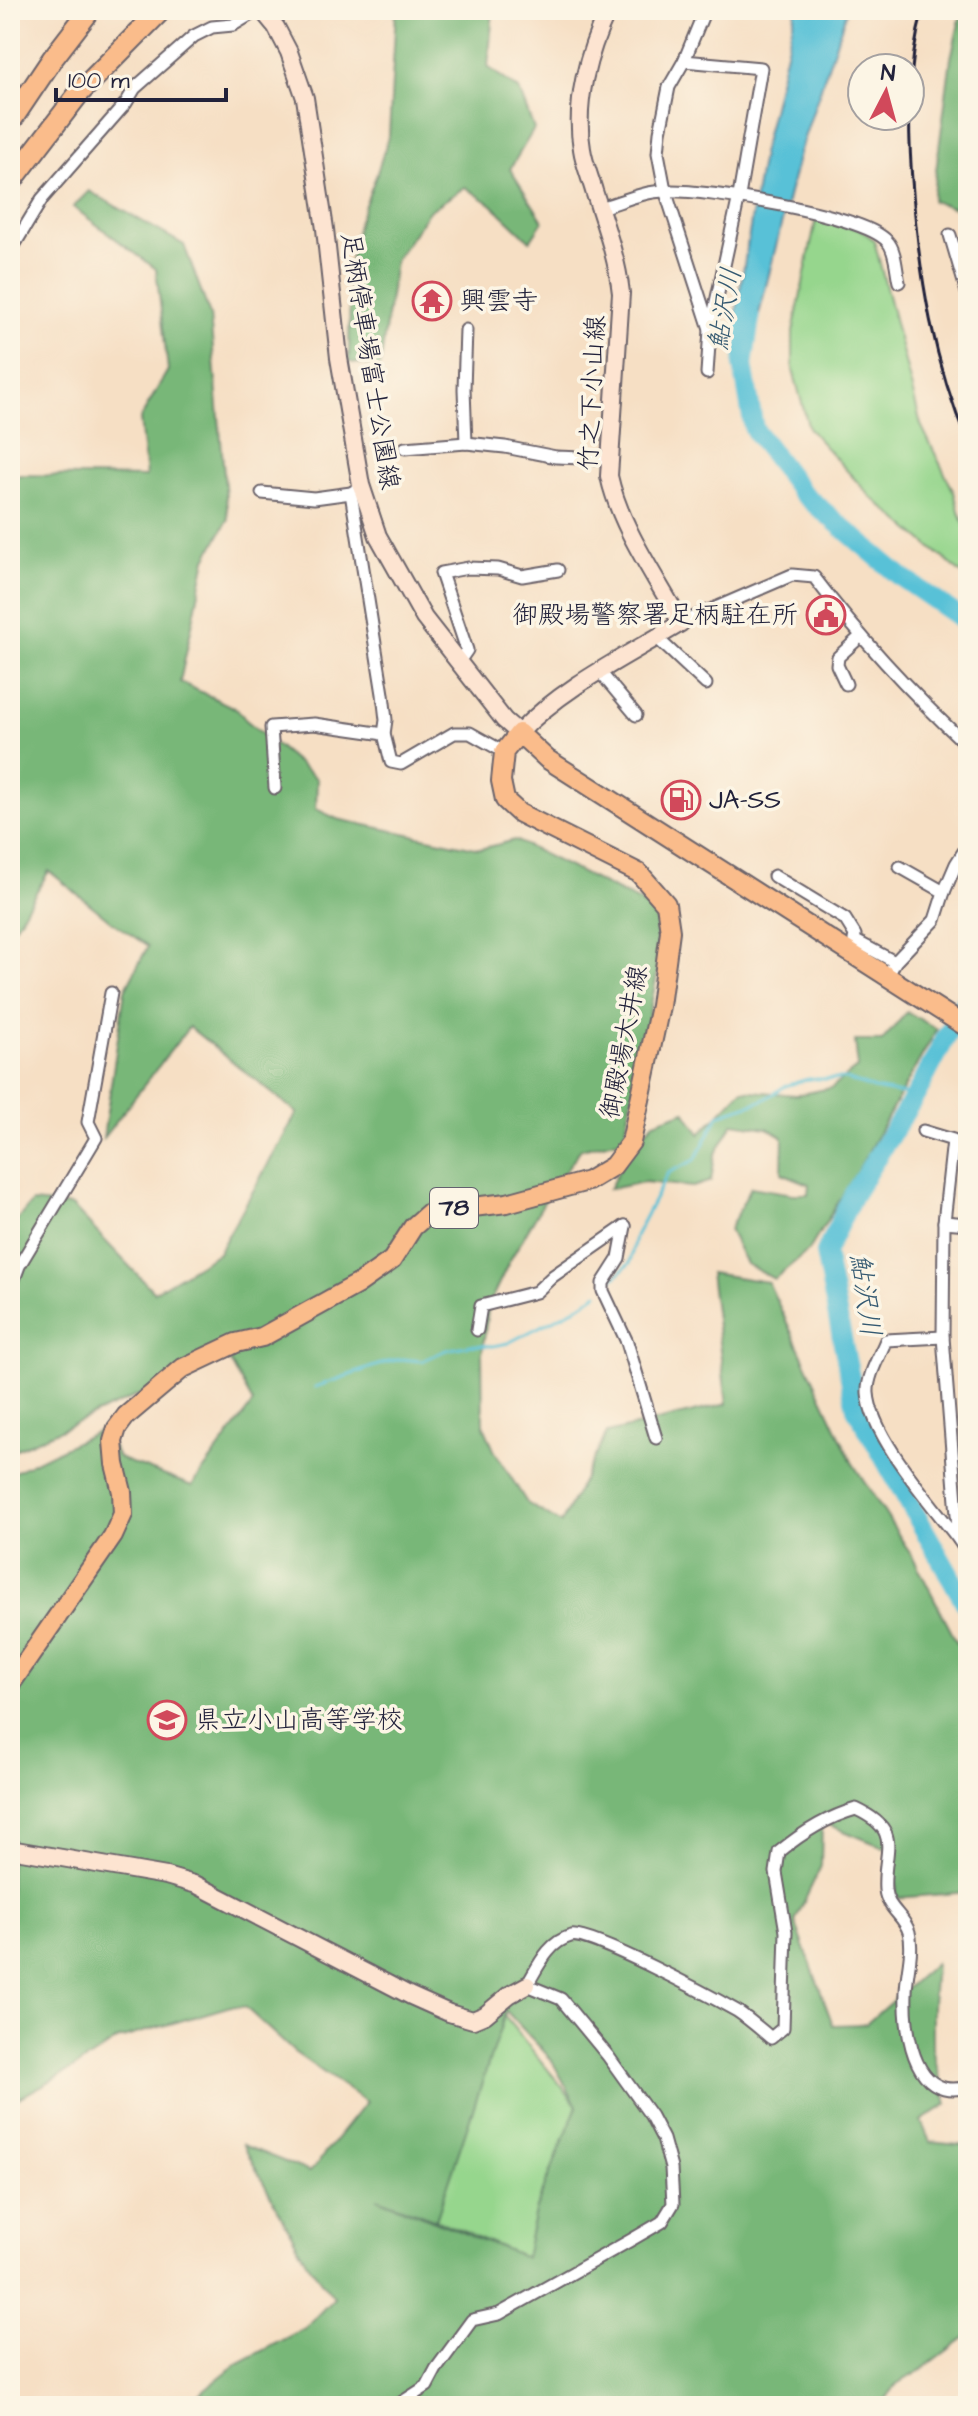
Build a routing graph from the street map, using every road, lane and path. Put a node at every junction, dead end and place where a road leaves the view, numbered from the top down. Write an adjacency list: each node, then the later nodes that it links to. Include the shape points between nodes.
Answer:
1 (90, 10): 7 (highway)
2 (161, 10): 8 (highway, via 80,92)
3 (260, 10): 13 (street, via 233,25 194,36 135,88 42,199); 22 (main road, 足柄停車場富士公園線, via 289,52 305,98)
4 (608, 10): 11 (main road, 竹之下小山線, via 585,79 580,121 582,151)
5 (690, 10): 6 (street, via 702,17)
6 (684, 61): 9 (street, via 669,87 660,132); 10 (street, via 761,68)
7 (10, 122)
8 (10, 183)
9 (665, 190): 10 (street); 11 (street); 17 (street)
10 (743, 197): 14 (street, via 877,232 890,244); 17 (street)
11 (600, 208): 21 (main road, 竹之下小山線, via 621,293)
12 (950, 235): 15 (street)
13 (10, 252)
14 (899, 282)
15 (968, 296)
16 (466, 330): 19 (street)
17 (710, 330): 18 (street)
18 (707, 373)
19 (466, 443): 20 (street); 21 (street)
20 (405, 448)
21 (609, 459): 25 (main road, 竹之下小山線, via 613,496)
22 (356, 489): 23 (street, via 314,498); 28 (main road, 足柄停車場富士公園線, via 424,618); 34 (street)
23 (262, 493)
24 (558, 570): 28 (street, via 522,576 498,569 441,573 467,650)
25 (681, 623): 26 (street, via 792,575 814,577); 27 (main road)
26 (861, 636): 31 (street, via 838,657); 35 (street)
27 (657, 638): 29 (main road); 30 (street)
28 (458, 663): 33 (main road, 足柄停車場富士公園線)
29 (600, 672): 32 (street); 33 (main road, via 560,697)
30 (706, 684)
31 (846, 684)
32 (636, 715)
33 (519, 733): 36 (main road); 42 (main road, via 547,759)
34 (384, 734): 36 (street, via 391,762 401,764 454,733 470,733); 37 (street, via 314,724 271,727)
35 (968, 746)
36 (504, 752): 54 (main road, 御殿場大井線 / 78, via 505,800 519,813 639,873 666,904 670,931 660,1006 631,1142 613,1166 588,1181 507,1203 430,1212 413,1227 392,1260 358,1284 262,1337 183,1368 126,1416 113,1441 123,1514)
37 (275, 788)
38 (968, 845): 41 (street)
39 (900, 867): 41 (street)
40 (774, 876): 42 (street, via 845,919 854,940)
41 (944, 892): 42 (street, via 935,920)
42 (891, 970): 44 (main road)
43 (111, 993): 48 (street, via 88,1122 96,1138)
44 (968, 1028)
45 (923, 1131): 46 (street, via 953,1140)
46 (944, 1222): 47 (street); 50 (street)
47 (968, 1224)
48 (10, 1290)
49 (477, 1330): 51 (street, via 481,1306 536,1292 625,1226 619,1258 604,1288 627,1342)
50 (943, 1337): 52 (street); 52 (street, via 886,1340 868,1393 883,1438)
51 (656, 1438)
52 (964, 1538): 53 (street)
53 (968, 1554)
54 (10, 1685)
55 (10, 1849): 56 (main road, via 197,1885 411,1996 473,2020)
56 (527, 1985): 57 (street, via 546,1952 575,1934 608,1945 738,2012 771,2038 783,2028 786,1932 776,1872 779,1852 798,1836 856,1809 875,1818 889,1840 885,1891 909,1933 906,1994 913,2058 936,2086); 58 (street, via 561,1999 651,2116 671,2168 673,2204 662,2222 631,2240 499,2314 472,2320 427,2386)
57 (968, 2087)
58 (396, 2406)

